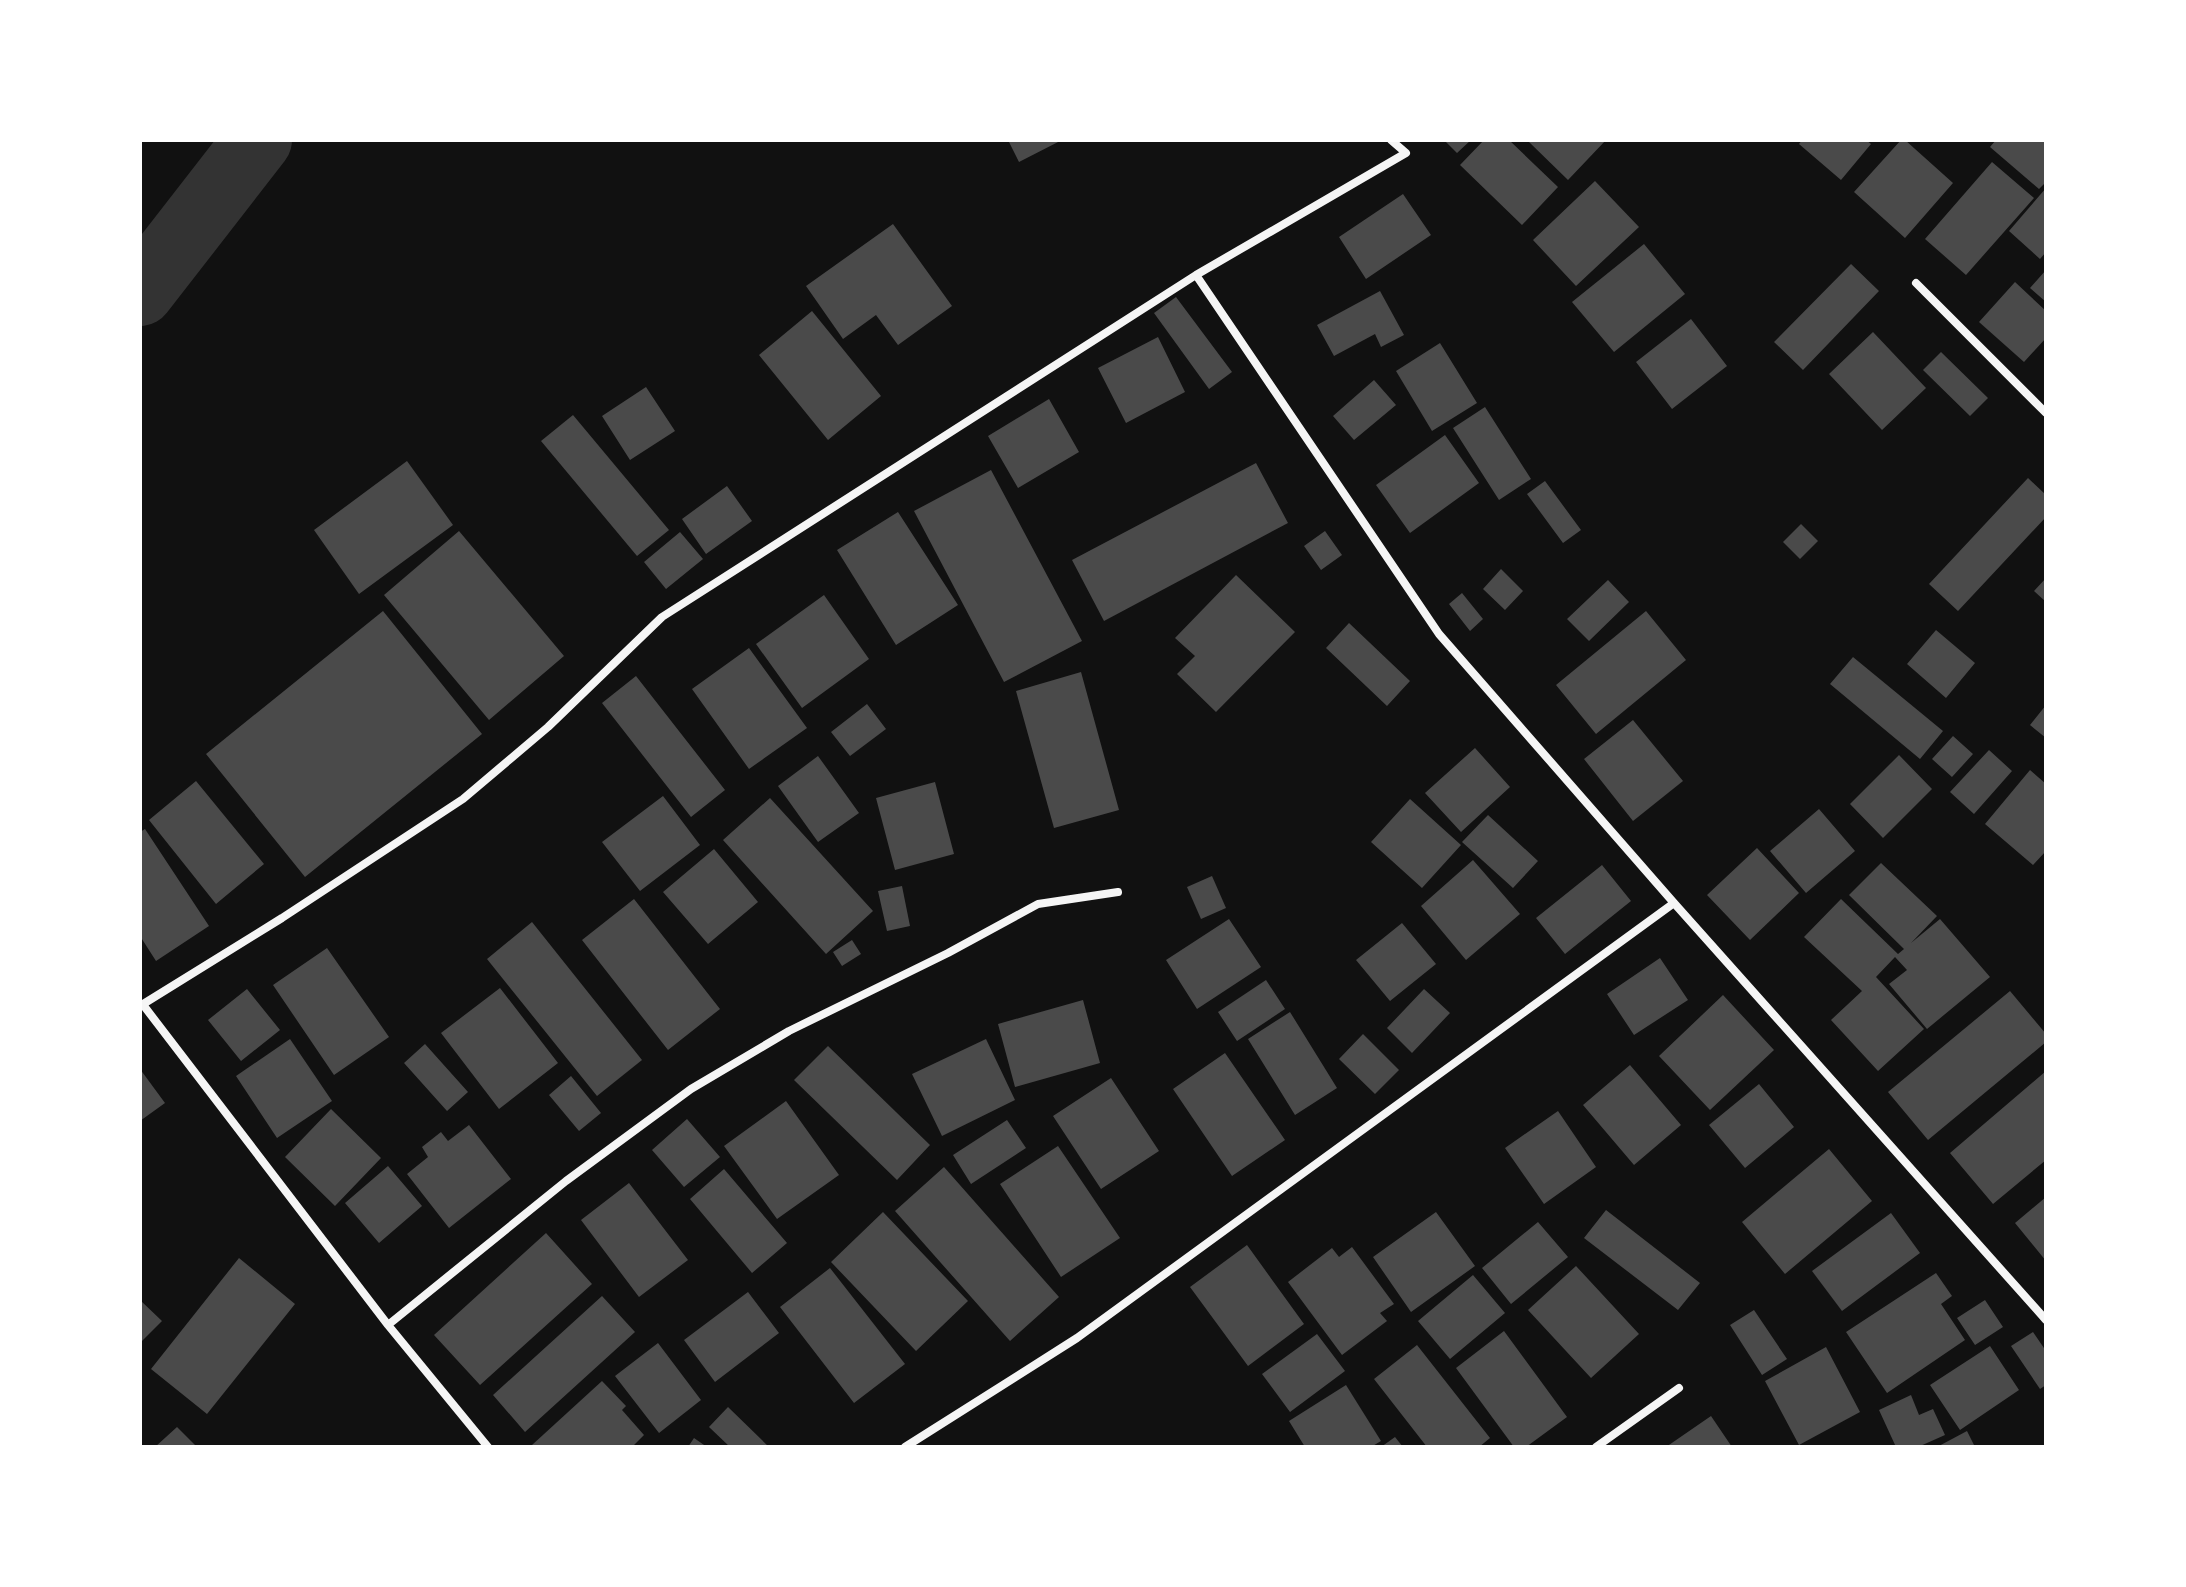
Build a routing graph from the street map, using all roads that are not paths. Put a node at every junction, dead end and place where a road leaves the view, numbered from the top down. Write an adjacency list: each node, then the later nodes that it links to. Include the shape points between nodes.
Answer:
1 (1391, 140): 2 (street, via 1406,153)
2 (1196, 275): 6 (street, via 1439,634); 7 (street, via 662,617 548,727 463,799)
3 (1916, 283): 4 (street)
4 (2046, 413)
5 (1118, 892): 9 (street, via 1038,904 789,1031 691,1089 566,1181)
6 (1674, 903): 8 (street); 12 (street, via 1077,1338)
7 (142, 1006): 9 (street)
8 (2046, 1320)
9 (388, 1325): 11 (street)
10 (1679, 1388): 13 (street)
11 (488, 1447)
12 (905, 1447)
13 (1596, 1447)

